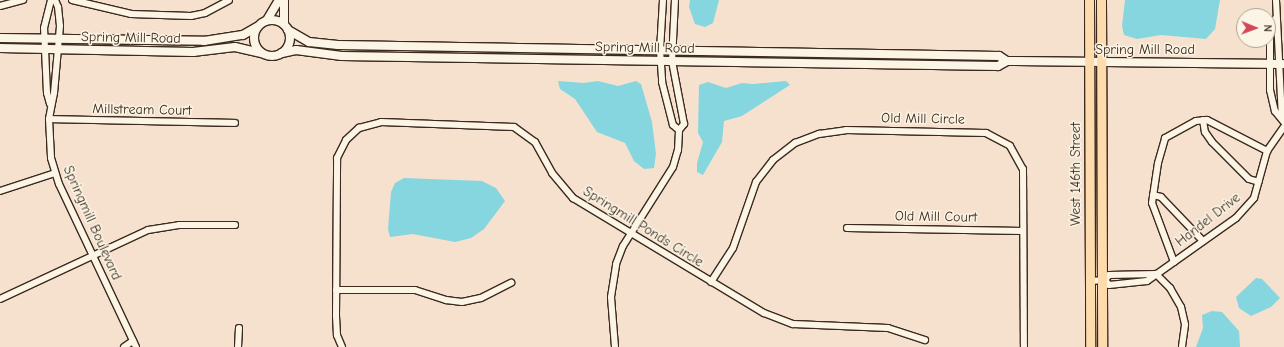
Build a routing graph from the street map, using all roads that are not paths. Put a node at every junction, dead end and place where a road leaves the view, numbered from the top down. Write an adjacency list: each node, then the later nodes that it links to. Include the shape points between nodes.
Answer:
1 (23, 0): 12 (street)
2 (51, 0): 18 (street, Springmill Boulevard, via 47,7)
3 (55, 0): 19 (street, Springmill Boulevard, via 58,7)
4 (72, 0): 5 (street, via 131,14 191,16 205,13)
5 (229, 0)
6 (279, 0): 14 (street)
7 (284, 0): 16 (street)
8 (663, 0): 24 (street)
9 (675, 0): 25 (street)
10 (1089, 0): 26 (main road, West 146th Street)
11 (1101, 0): 27 (main road, West 146th Street)
12 (0, 6)
13 (1276, 18): 29 (street, via 1279,24)
14 (267, 20): 15 (street); 16 (street)
15 (257, 27): 19 (street, Spring Mill Road, via 243,35 204,41); 22 (street, via 253,38)
16 (286, 27): 23 (street, via 289,45); 24 (street, Spring Mill Road, via 309,42 338,45)
17 (0, 38): 18 (street, Spring Mill Road)
18 (44, 44): 19 (street, Spring Mill Road); 20 (street, Spring Mill Road); 30 (street, Springmill Boulevard)
19 (58, 45): 22 (street, Spring Mill Road, via 193,52 234,47); 30 (street, Springmill Boulevard, via 54,93)
20 (0, 48)
21 (1270, 48): 28 (street)
22 (261, 53): 23 (street, via 271,56)
23 (282, 53): 24 (street, Spring Mill Road, via 296,50 342,56)
24 (660, 56): 25 (street, Spring Mill Road); 36 (street, via 662,82 671,118 673,125)
25 (672, 56): 26 (street, Spring Mill Road, via 999,56 1006,60); 36 (street, via 684,124)
26 (1089, 62): 27 (street, Spring Mill Road); 50 (main road, West 146th Street)
27 (1101, 62): 28 (street, Spring Mill Road); 51 (main road, West 146th Street)
28 (1270, 64): 29 (street, Spring Mill Road); 33 (street, via 1275,111)
29 (1281, 64): 33 (street)
30 (50, 104): 31 (street, Springmill Boulevard)
31 (49, 119): 34 (street, Millstream Court); 38 (street, Springmill Boulevard, via 50,147)
32 (1203, 120): 37 (street, via 1214,122); 39 (street, via 1205,132 1212,142 1249,179); 41 (street, via 1182,127 1165,138)
33 (1283, 120)
34 (235, 123)
35 (1284, 127): 37 (street, Handel Drive)
36 (679, 130): 45 (street, via 678,150 673,167)
37 (1267, 152): 39 (street, Handel Drive)
38 (55, 173): 40 (street); 47 (street, Springmill Boulevard)
39 (1259, 182): 46 (street, Handel Drive, via 1254,198 1244,211)
40 (0, 191)
41 (1153, 195): 46 (street, via 1161,197); 48 (street, via 1154,208)
42 (235, 225): 47 (street, via 192,224 160,227)
43 (847, 228): 44 (street, Old Mill Court)
44 (1024, 231): 52 (street, Old Mill Circle, via 1024,178 1020,162 1010,146 994,135 974,132 834,130 795,143 764,170 750,194 733,248); 64 (street, Old Mill Circle)
45 (630, 234): 52 (street, Springmill Ponds Circle); 54 (street, Springmill Ponds Circle, via 573,198 552,173 535,142 514,127 494,124 374,123 359,128 346,140 337,158); 59 (street, via 619,255 612,281 610,319)
46 (1203, 241): 48 (street, Handel Drive)
47 (93, 256): 55 (street); 58 (street, Springmill Boulevard)
48 (1174, 262): 49 (street, Handel Drive)
49 (1156, 274): 51 (street, via 1109,275); 67 (street, via 1170,288 1181,308 1185,325)
50 (1090, 280): 51 (street); 65 (main road, West 146th Street)
51 (1103, 280): 66 (main road, West 146th Street)
52 (710, 282): 57 (street, Springmill Ponds Circle, via 785,322 888,328)
53 (511, 284): 54 (street, via 481,298 462,302 446,300 415,290)
54 (336, 290): 62 (street, Springmill Ponds Circle, via 337,335)
55 (0, 298)
56 (238, 328): 61 (street)
57 (925, 340)
58 (135, 344): 60 (street)
59 (614, 345): 63 (street)
60 (124, 347)
61 (238, 347)
62 (342, 347)
63 (606, 347)
64 (1024, 347)
65 (1090, 347)
66 (1102, 347)
67 (1182, 347)

